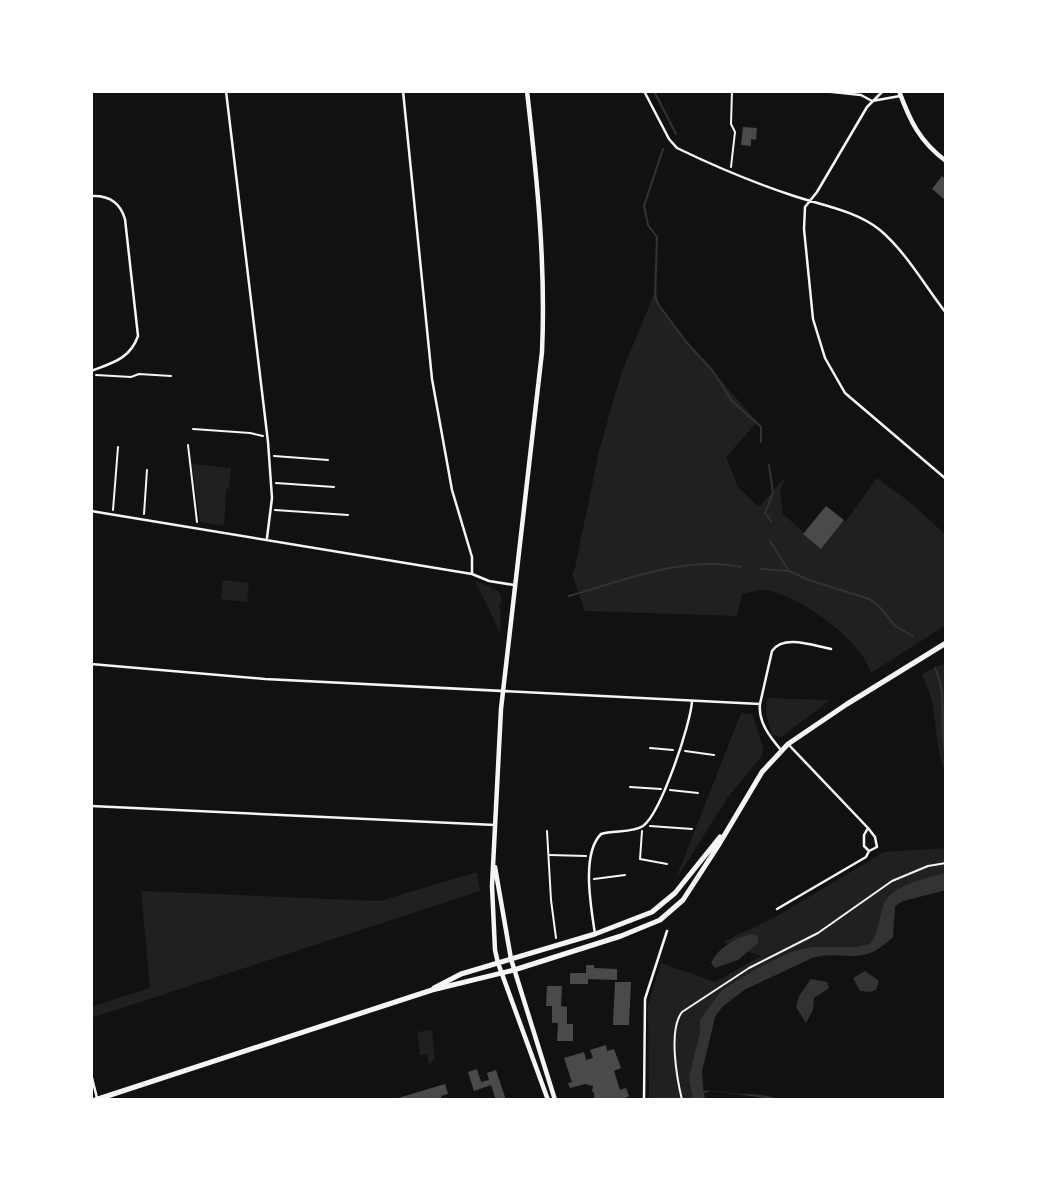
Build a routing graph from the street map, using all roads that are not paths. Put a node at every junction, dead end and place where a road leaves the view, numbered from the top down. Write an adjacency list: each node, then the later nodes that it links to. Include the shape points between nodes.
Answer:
1 (226, 91): 16 (street, via 269,456)
2 (403, 91): 17 (street, via 432,379)
3 (527, 91): 18 (main road, via 539,204 543,324)
4 (644, 91): 11 (street, via 673,144 729,172)
5 (823, 91): 8 (street, via 861,95)
6 (883, 91): 8 (street)
7 (900, 93): 8 (street); 9 (main road, via 924,144)
8 (872, 101): 11 (street)
9 (946, 161)
10 (91, 196): 13 (street, via 113,200 122,209 138,336 125,357)
11 (810, 201): 12 (street, via 878,228); 14 (street, via 805,207 804,229 811,306 833,376 852,401)
12 (946, 313)
13 (91, 373)
14 (946, 479)
15 (91, 511): 16 (street)
16 (267, 538): 17 (street)
17 (472, 574): 18 (street)
18 (514, 585): 22 (main road)
19 (946, 644): 25 (main road)
20 (831, 649): 24 (street, via 784,642 776,645)
21 (91, 664): 22 (street, via 265,679)
22 (503, 691): 23 (street); 28 (main road)
23 (692, 701): 24 (street); 35 (street, via 665,789 646,823 601,834 593,844)
24 (760, 704): 26 (street, via 763,724)
25 (788, 744): 26 (main road); 29 (street)
26 (781, 751): 30 (main road, via 762,772)
27 (91, 806): 28 (street)
28 (495, 825): 32 (main road)
29 (868, 828): 31 (street, via 864,846); 31 (street, via 877,847)
30 (724, 833): 35 (main road, via 665,903); 38 (main road, via 683,900 660,920)
31 (869, 851): 33 (street, via 866,857)
32 (494, 863): 36 (main road); 37 (main road)
33 (776, 909)
34 (667, 931): 45 (street, via 645,999)
35 (594, 934): 36 (main road)
36 (511, 960): 37 (main road); 38 (main road)
37 (498, 963): 39 (main road); 40 (main road, via 451,978)
38 (514, 970): 39 (main road); 44 (main road)
39 (502, 974): 40 (main road); 43 (main road)
40 (432, 990): 42 (main road)
41 (91, 1074): 42 (street)
42 (96, 1100)
43 (548, 1100)
44 (555, 1100)
45 (644, 1100)

